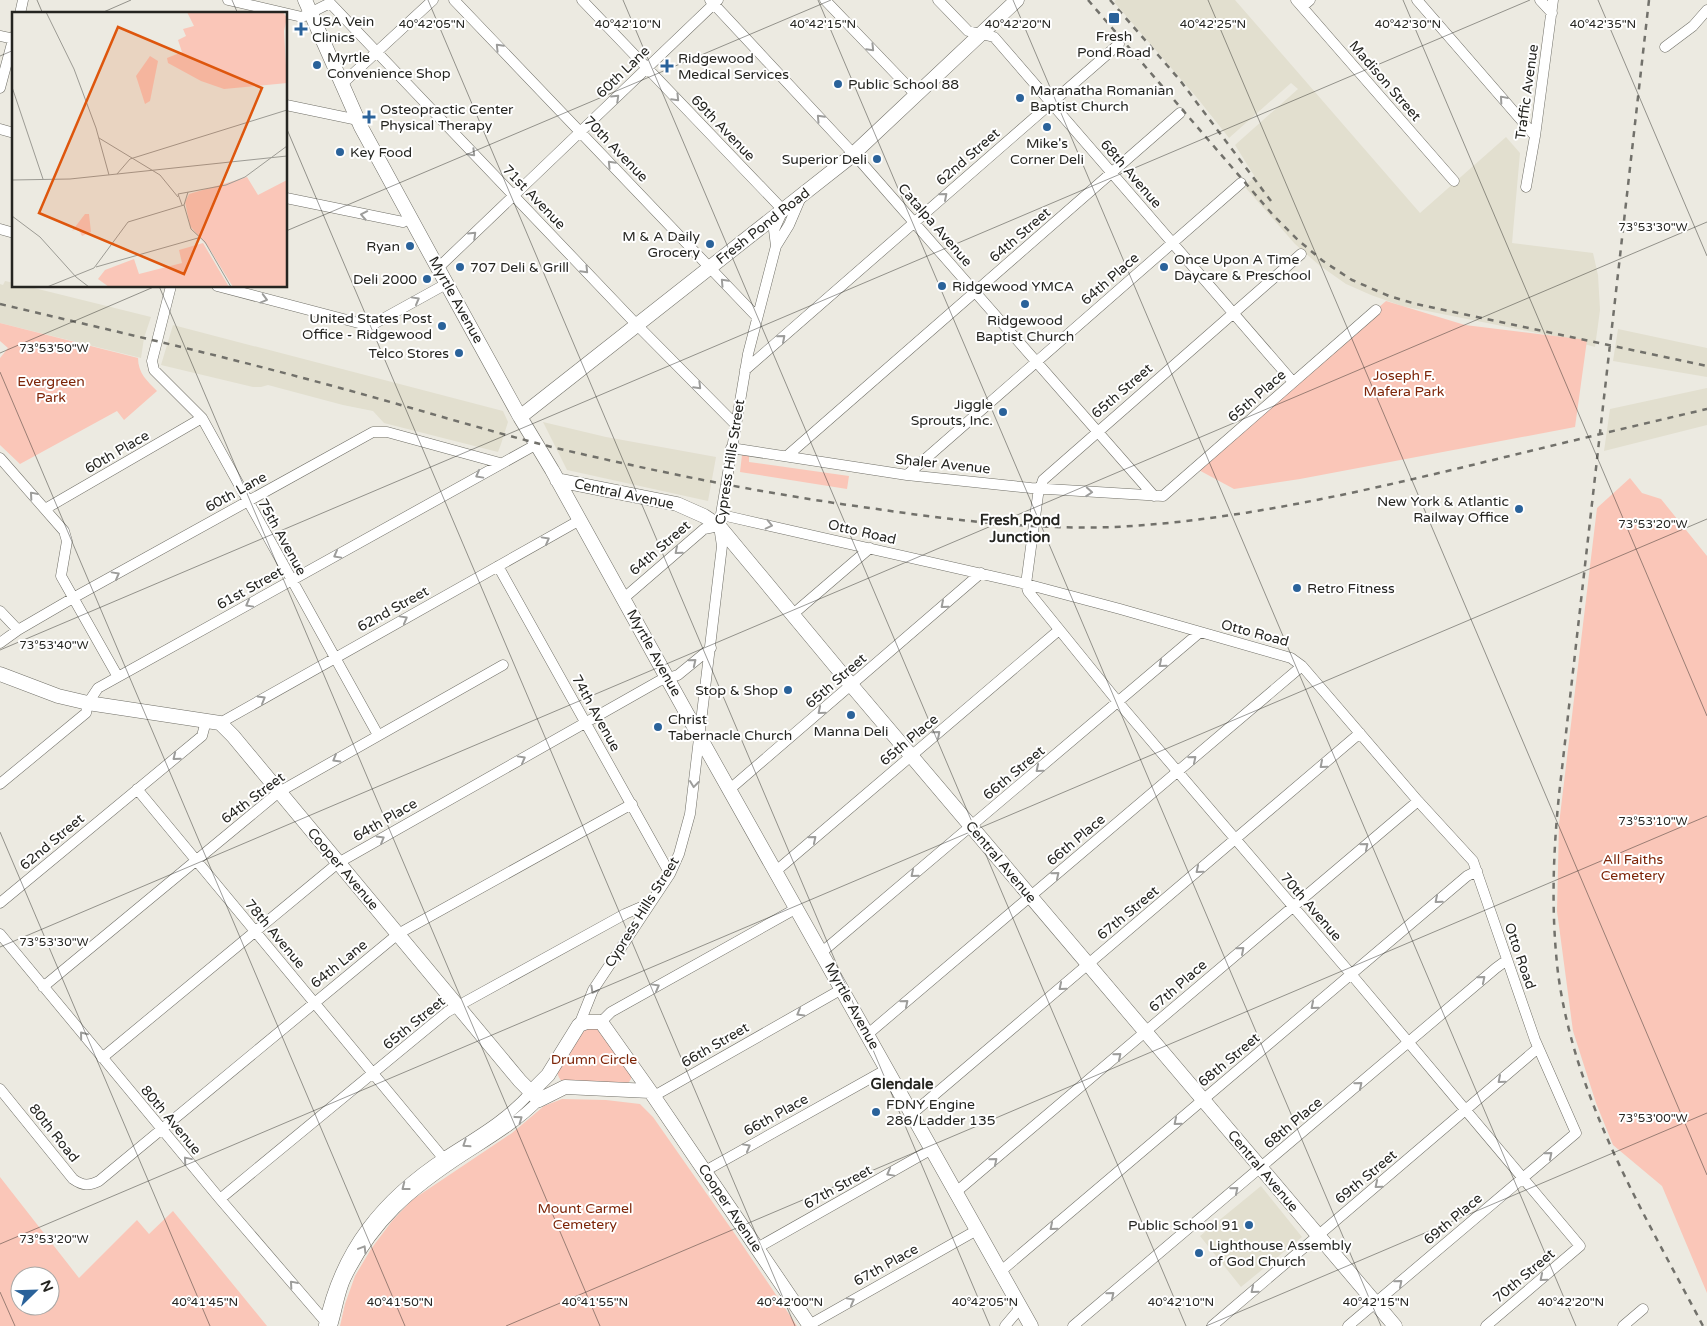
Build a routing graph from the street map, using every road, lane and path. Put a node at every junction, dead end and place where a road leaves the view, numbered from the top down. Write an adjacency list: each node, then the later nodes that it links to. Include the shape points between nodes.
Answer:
1 (228, 0): 14 (street)
2 (433, 0): 24 (street)
3 (454, 0): 33 (street, 70th Avenue, one-way to 3)
4 (582, 0): 25 (street, 69th Avenue)
5 (825, 0): 28 (street, one-way to 28)
6 (938, 0): 20 (street, 68th Avenue, via 968,31)
7 (1017, 0): 20 (main road, Fresh Pond Road)
8 (1310, 0): 13 (street)
9 (1417, 0): 34 (street, one-way to 9)
10 (1540, 0): 18 (street)
11 (1553, 0): 18 (street, Traffic Avenue)
12 (714, 1): 25 (street, 60th Lane); 35 (street, Catalpa Avenue, one-way to 12)
13 (1299, 4): 37 (street, Madison Street)
14 (245, 6): 17 (street)
15 (308, 6): 19 (street, via 302,17); 24 (street, 71st Avenue, via 330,4); 26 (main road, Myrtle Avenue)
16 (1707, 10): 23 (street, via 1693,26)
17 (276, 12)
18 (1552, 13): 34 (street, Traffic Avenue)
19 (288, 14)
20 (981, 34): 28 (main road, Fresh Pond Road); 29 (street, 68th Avenue, via 994,37)
21 (12, 42): 27 (street)
22 (1119, 44): 29 (street, 62nd Street)
23 (1665, 47)
24 (377, 54): 26 (street); 41 (street, 71st Avenue, one-way to 41)
25 (647, 68): 33 (street, 60th Lane, one-way to 25); 43 (street, 69th Avenue, one-way to 43)
26 (342, 84): 32 (main road, Myrtle Avenue)
27 (0, 88)
28 (916, 95): 35 (main road, Fresh Pond Road)
29 (1051, 104): 36 (street, 68th Avenue); 45 (street, 62nd Street, one-way to 29)
30 (288, 105): 32 (street)
31 (1180, 113): 36 (street, 64th Street)
32 (358, 120): 44 (main road, Myrtle Avenue)
33 (580, 132): 41 (street, 60th Lane); 49 (street, 70th Avenue, one-way to 33)
34 (1535, 136): 39 (street, Traffic Avenue)
35 (854, 154): 40 (main road, Fresh Pond Road); 45 (street, Catalpa Avenue)
36 (1112, 173): 46 (street, 68th Avenue); 54 (street, 64th Street)
37 (1454, 181)
38 (1241, 183): 46 (street, 64th Place)
39 (1526, 188)
40 (803, 194): 43 (main road, Fresh Pond Road); 47 (street, Cypress Hills Street)
41 (514, 196): 50 (street, 60th Lane, one-way to 41); 58 (street, 71st Avenue, one-way to 58)
42 (288, 198): 44 (street, one-way to 42, via 403,222)
43 (783, 210): 47 (street, Cypress Hills Street, via 774,230); 49 (main road, Fresh Pond Road)
44 (411, 218): 50 (main road, Myrtle Avenue)
45 (914, 222): 54 (street, Catalpa Avenue); 60 (street, 62nd Street, one-way to 45)
46 (1172, 243): 56 (street, 68th Avenue); 59 (street, 64th Place)
47 (776, 246): 57 (street, Cypress Hills Street)
48 (1300, 254): 56 (street, 65th Street)
49 (710, 267): 57 (street, 70th Avenue, one-way to 49); 58 (main road, Fresh Pond Road)
50 (438, 268): 51 (main road, Myrtle Avenue)
51 (446, 284): 53 (street, one-way to 51, via 370,326); 62 (main road, Myrtle Avenue)
52 (170, 288): 63 (street, 75th Avenue, via 152,361 154,370)
53 (225, 288)
54 (975, 292): 59 (street, Catalpa Avenue); 68 (street, 64th Street)
55 (1376, 310): 61 (street, 65th Place)
56 (1233, 313): 61 (street, 68th Avenue); 65 (street, 65th Street)
57 (757, 317): 60 (street, Cypress Hills Street)
58 (637, 325): 62 (main road, Fresh Pond Road); 64 (street, 71st Avenue, one-way to 64)
59 (1035, 362): 65 (street, Catalpa Avenue); 71 (street, 64th Place)
60 (745, 370): 64 (street, Cypress Hills Street)
61 (1294, 382): 74 (street, 65th Place, via 1163,496)
62 (520, 417): 66 (main road, Myrtle Avenue)
63 (202, 418): 75 (street, 75th Avenue); 76 (street, 60th Place)
64 (735, 424): 67 (street, Cypress Hills Street)
65 (1096, 432): 73 (street, 65th Street, via 1043,480); 74 (street, Catalpa Avenue)
66 (537, 444): 70 (street, 61st Street); 72 (main road, Myrtle Avenue)
67 (731, 448): 68 (street, Shaler Avenue); 78 (street, Cypress Hills Street)
68 (787, 456): 71 (street, Shaler Avenue)
69 (0, 458): 76 (street, one-way to 69)
70 (500, 463): 75 (street, 60th Lane, via 387,432 373,432); 82 (street, 61st Street, one-way to 82)
71 (907, 475): 73 (street, Shaler Avenue)
72 (558, 480): 77 (main road, Myrtle Avenue); 78 (main road, Central Avenue, via 677,504)
73 (1040, 488): 74 (street, Shaler Avenue, one-way to 74); 83 (street)
74 (1154, 496)
75 (247, 501): 82 (street, 75th Avenue); 84 (street, 60th Lane, one-way to 75)
76 (45, 509): 84 (street, via 64,531 67,541 61,576)
77 (580, 520): 80 (street, 62nd Street, one-way to 77); 85 (main road, Myrtle Avenue)
78 (720, 520): 79 (street, Otto Road, one-way to 79); 85 (street, 64th Street, one-way to 85, via 704,529); 87 (main road, Central Avenue); 92 (street, Cypress Hills Street, via 722,546)
79 (870, 548): 81 (street, Otto Road); 87 (street)
80 (498, 566): 93 (street, 62nd Street, one-way to 80); 103 (street, 74th Avenue)
81 (981, 573): 83 (street, Otto Road); 99 (street, 65th Street, one-way to 99)
82 (291, 580): 93 (street, 75th Avenue); 97 (street, 61st Street, one-way to 97)
83 (1026, 584): 89 (street, 70th Avenue); 90 (street, Otto Road)
84 (73, 598): 88 (street, 60th Lane); 97 (street)
85 (624, 598): 98 (main road, Myrtle Avenue)
86 (0, 611): 88 (street)
87 (792, 615): 99 (main road, Central Avenue)
88 (18, 630): 91 (street, 60th Lane)
89 (1059, 630): 101 (street, 70th Avenue); 108 (street, 65th Place, one-way to 89)
90 (1200, 632): 95 (street, Otto Road, via 1291,658); 101 (street, 66th Street, one-way to 101)
91 (0, 643)
92 (710, 648): 98 (street, 64th Place, one-way to 92, via 678,675); 107 (street, Cypress Hills Street)
93 (334, 658): 104 (street, 62nd Street, one-way to 93); 106 (street, 75th Avenue)
94 (503, 665): 106 (street, 64th Street)
95 (1302, 666): 105 (street, Otto Road); 109 (street, 66th Place, one-way to 95)
96 (0, 674): 100 (main road, via 58,696)
97 (118, 678): 100 (street, 61st Street, via 98,688)
98 (667, 678): 103 (street, 64th Place); 107 (main road, Myrtle Avenue)
99 (852, 686): 108 (main road, Central Avenue); 112 (street, 65th Street, one-way to 112)
100 (88, 702): 102 (main road); 110 (street, 61st Street, via 86,713)
101 (1118, 702): 109 (street, 70th Avenue); 116 (street, 66th Street, one-way to 116)
102 (206, 721): 104 (main road); 111 (street, 62nd Street, one-way to 111, via 202,736)
103 (586, 722): 115 (street, 74th Avenue); 119 (street, 64th Place, one-way to 103)
104 (220, 723): 113 (main road, Cooper Avenue)
105 (1360, 733): 114 (street, Otto Road); 117 (street, 67th Street, one-way to 117)
106 (378, 735): 113 (street, 64th Street, one-way to 113)
107 (700, 736): 112 (main road, Myrtle Avenue); 122 (street, Cypress Hills Street, one-way to 122, via 690,814)
108 (912, 756): 116 (main road, Central Avenue); 120 (street, 65th Place, one-way to 108)
109 (1178, 772): 117 (street, 70th Avenue); 123 (street, 66th Place, one-way to 109)
110 (0, 784)
111 (137, 789): 118 (street, 78th Avenue); 124 (street, 62nd Street)
112 (730, 789): 120 (main road, Myrtle Avenue)
113 (279, 792): 118 (street, 64th Street); 119 (main road, Cooper Avenue)
114 (1418, 801): 121 (street, Otto Road, via 1472,859); 126 (street, 67th Place, one-way to 114)
115 (632, 804): 122 (street, 74th Avenue); 130 (street, 64th Lane)
116 (971, 826): 123 (main road, Central Avenue); 131 (street, 66th Street, one-way to 131)
117 (1236, 840): 126 (street, 70th Avenue); 133 (street, 67th Street, one-way to 133)
118 (196, 860): 128 (street, 78th Avenue); 135 (street, 64th Street)
119 (338, 863): 128 (street, 64th Place); 130 (main road, Cooper Avenue)
120 (776, 871): 127 (main road, Myrtle Avenue)
121 (1476, 871): 132 (street, Otto Road); 134 (street, 68th Street, one-way to 134)
122 (670, 874): 125 (street, Cypress Hills Street)
123 (1031, 897): 133 (main road, Central Avenue); 142 (street, 66th Place, one-way to 123)
124 (0, 903)
125 (648, 904): 138 (street, 65th Street); 140 (street, Cypress Hills Street, one-way to 140, via 593,990)
126 (1292, 907): 134 (street, 70th Avenue); 141 (street, 67th Place, one-way to 126)
127 (797, 908): 131 (main road, Myrtle Avenue); 139 (street, one-way to 127, via 611,1012)
128 (255, 931): 137 (street, 78th Avenue); 145 (street, 64th Place)
129 (0, 934): 135 (street, 80th Avenue)
130 (398, 934): 137 (street, 64th Lane); 138 (main road, Cooper Avenue)
131 (822, 952): 136 (main road, Myrtle Avenue)
132 (1507, 960): 143 (street, 68th Place, one-way to 132); 144 (street, Otto Road)
133 (1088, 964): 141 (main road, Central Avenue); 155 (street, 67th Street, one-way to 155)
134 (1351, 974): 143 (street, 70th Avenue); 153 (street, 68th Street, one-way to 153)
135 (43, 987): 145 (street, 80th Avenue, one-way to 135)
136 (842, 989): 142 (main road, Myrtle Avenue); 151 (street, 66th Street, one-way to 151)
137 (314, 1002): 148 (street, 78th Avenue); 156 (street, 64th Lane)
138 (457, 1006): 148 (street, 65th Street); 152 (main road, Cooper Avenue)
139 (601, 1022): 140 (main road); 151 (main road, Cooper Avenue)
140 (579, 1025): 146 (main road, Cypress Hills Street)
141 (1145, 1032): 153 (main road, Central Avenue); 164 (street, 67th Place, one-way to 141)
142 (868, 1034): 147 (main road, Myrtle Avenue)
143 (1408, 1042): 154 (street, 70th Avenue); 160 (street, 68th Place, one-way to 143)
144 (1538, 1048): 154 (street, 69th Street, one-way to 154); 157 (street, Otto Road)
145 (102, 1058): 156 (street, 80th Avenue)
146 (552, 1068): 149 (main road, via 556,1081); 152 (main road, Cypress Hills Street)
147 (887, 1069): 155 (main road, Myrtle Avenue); 161 (street, 66th Place, one-way to 147)
148 (373, 1073): 159 (street, 78th Avenue); 165 (street, 65th Street)
149 (565, 1087): 151 (main road); 152 (main road)
150 (0, 1089): 163 (street, 80th Road, via 73,1179 82,1185)
151 (652, 1093): 161 (main road, Cooper Avenue)
152 (535, 1096): 159 (street, Cypress Hills Street, via 524,1116)
153 (1203, 1100): 160 (main road, Central Avenue); 170 (street, 68th Street, one-way to 170)
154 (1466, 1110): 162 (street, 70th Avenue); 167 (street, 69th Street, one-way to 167)
155 (913, 1113): 158 (main road, Myrtle Avenue)
156 (161, 1129): 163 (street, 64th Lane); 165 (street, 80th Avenue, one-way to 156)
157 (1576, 1133): 162 (street, 69th Place, one-way to 157)
158 (932, 1150): 164 (main road, Myrtle Avenue); 169 (street, 67th Street, one-way to 169)
159 (446, 1161): 174 (street, Cypress Hills Street, via 400,1190 368,1226 340,1273 330,1299)
160 (1261, 1168): 167 (main road, Central Avenue); 178 (street, 68th Place, one-way to 160)
161 (705, 1171): 169 (main road, Cooper Avenue)
162 (1523, 1178): 168 (street, 70th Avenue); 171 (street, 69th Place, one-way to 162)
163 (91, 1185)
164 (956, 1192): 166 (main road, Myrtle Avenue)
165 (220, 1200): 174 (street, 80th Avenue, one-way to 165)
166 (977, 1230): 170 (main road, Myrtle Avenue); 175 (street, 67th Place, one-way to 166)
167 (1318, 1236): 171 (main road, Central Avenue); 179 (street, 69th Street, one-way to 179)
168 (1580, 1246): 182 (street, 70th Street, one-way to 182)
169 (757, 1248): 175 (main road, Cooper Avenue)
170 (1001, 1271): 172 (main road, Myrtle Avenue)
171 (1376, 1303): 180 (street, 69th Place); 181 (main road, Central Avenue)
172 (1021, 1307): 176 (street); 177 (main road, Myrtle Avenue)
173 (1642, 1309): 183 (street)
174 (327, 1324)
175 (809, 1325)
176 (1005, 1326)
177 (1032, 1326)
178 (1073, 1326)
179 (1212, 1326)
180 (1348, 1326)
181 (1395, 1326)
182 (1486, 1326)
183 (1623, 1326)

